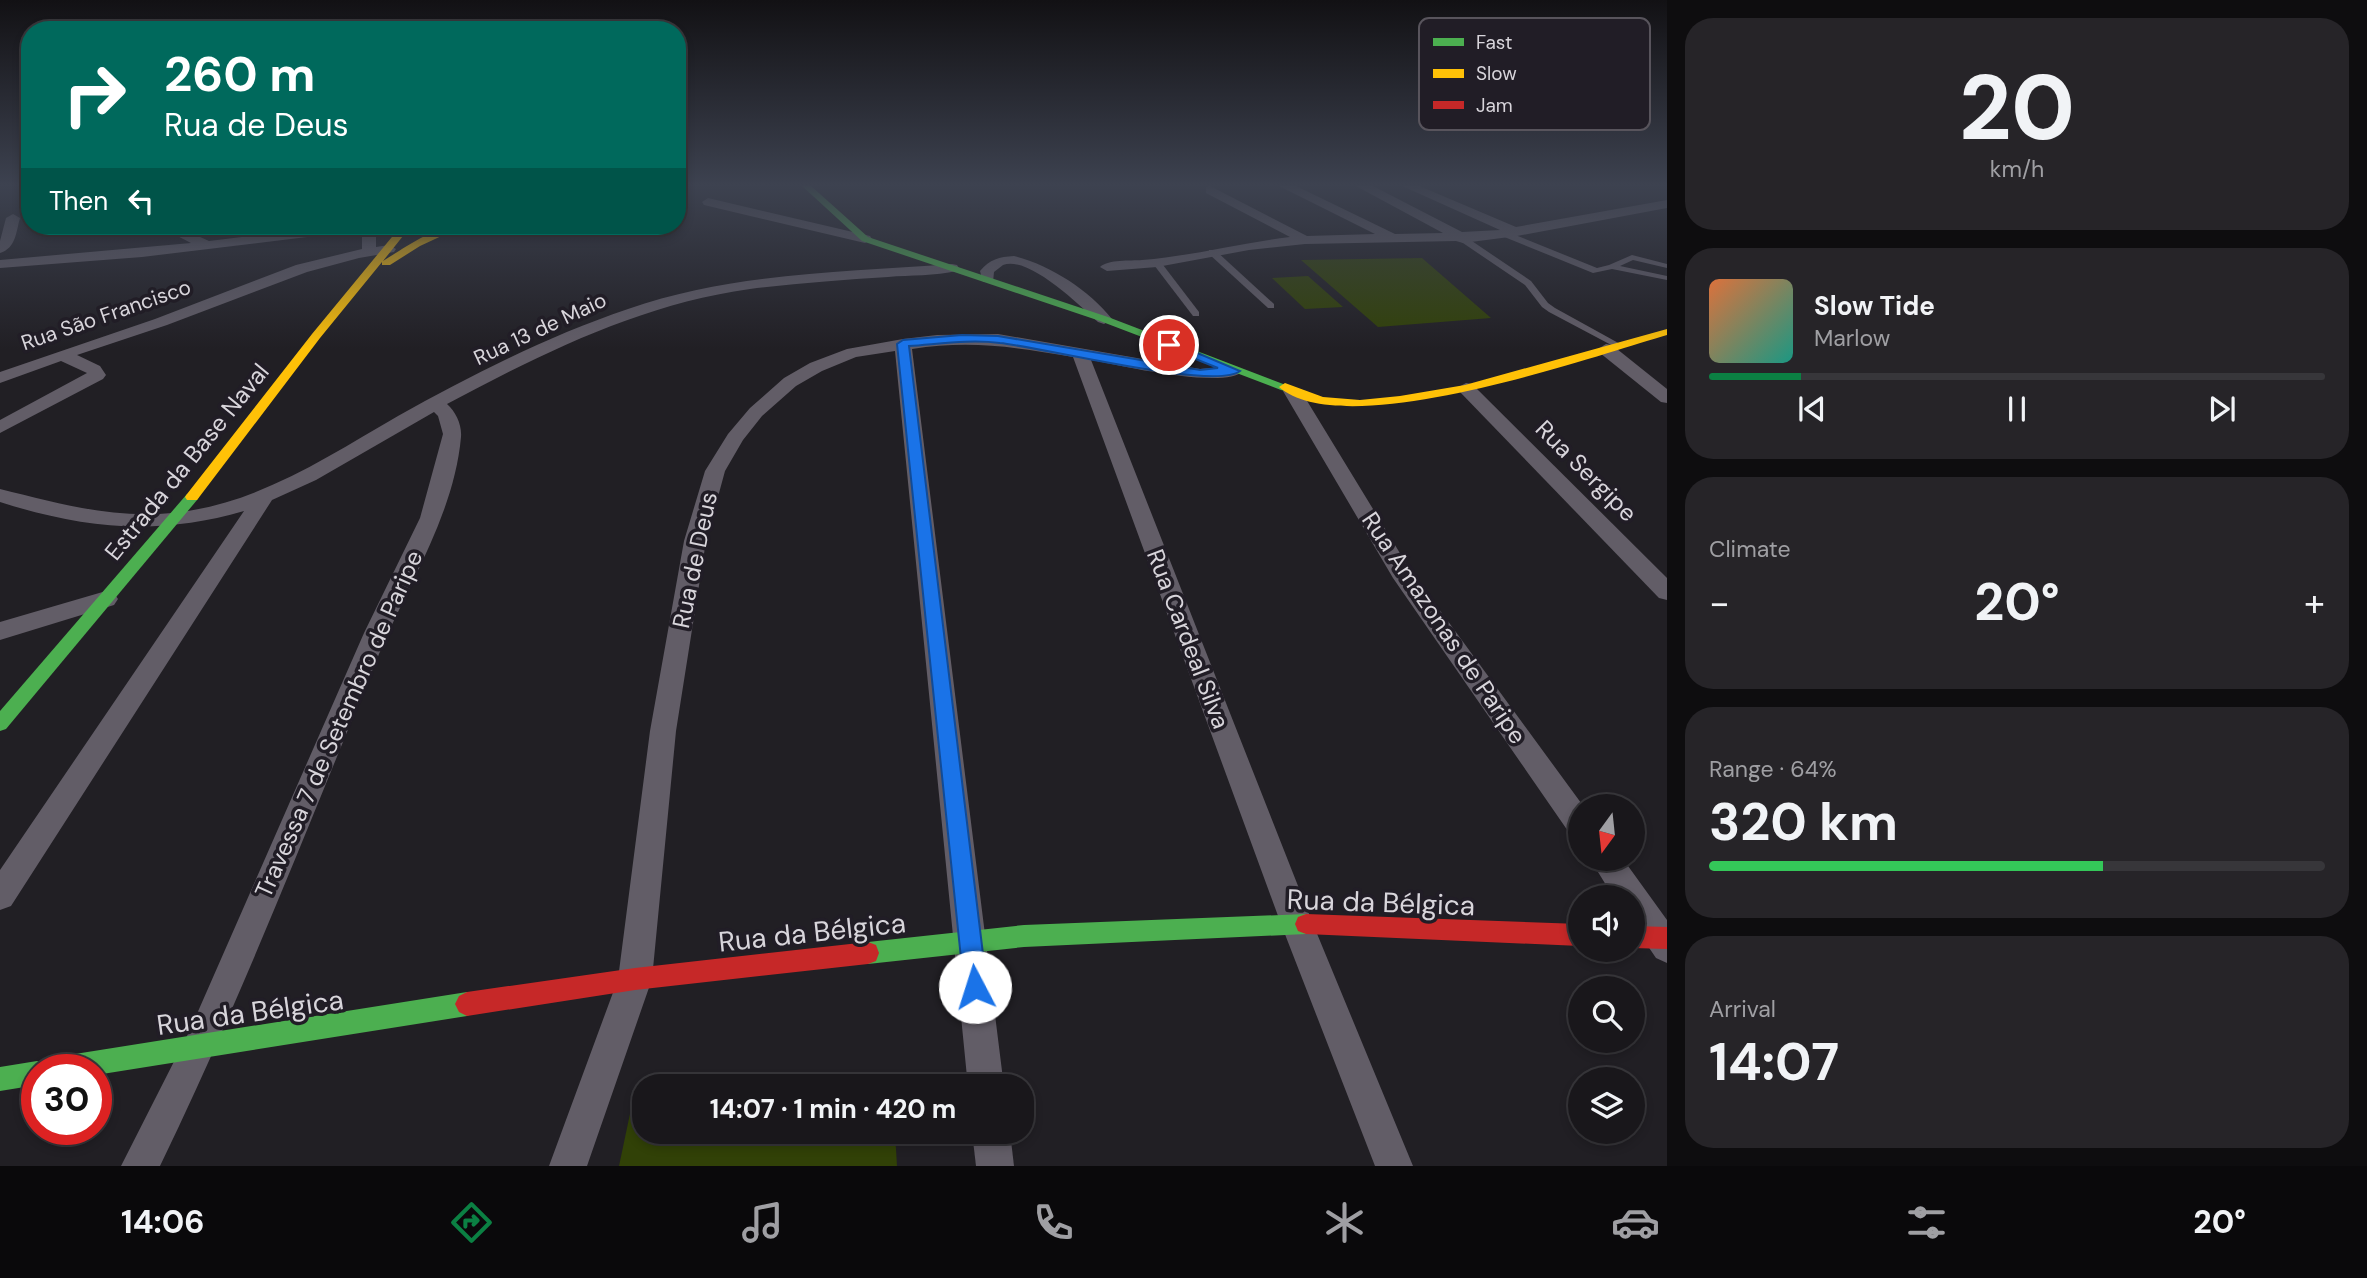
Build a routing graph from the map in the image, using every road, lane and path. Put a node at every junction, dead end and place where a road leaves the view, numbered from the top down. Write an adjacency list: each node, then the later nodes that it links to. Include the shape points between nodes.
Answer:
1 (195, 239): 13 (street)
2 (259, 239): 13 (street)
3 (371, 239): 15 (street)
4 (396, 239): 14 (main road, Estrada da Base Naval)
5 (427, 239): 12 (main road)
6 (865, 239): 22 (main road)
7 (1435, 239): 11 (street)
8 (1463, 239): 32 (lane, via 1528,283 1545,305)
9 (1526, 239): 21 (lane, via 1597,271)
10 (1305, 240): 11 (street); 16 (street)
11 (1396, 240)
12 (417, 244): 14 (main road); 23 (main road)
13 (208, 245): 18 (street)
14 (391, 246): 15 (street, Rua São Francisco); 23 (main road, Estrada da Base Naval)
15 (369, 251): 34 (street, Rua São Francisco, via 254,285)
16 (1212, 252): 17 (street); 27 (lane)
17 (1157, 263): 20 (street); 28 (lane)
18 (0, 264)
19 (1667, 266): 21 (lane, via 1632,257)
20 (1107, 267)
21 (1612, 267): 25 (lane)
22 (952, 268): 26 (main road); 40 (street, Rua 13 de Maio, via 716,290 677,299 582,331)
23 (368, 275): 44 (main road, Estrada da Base Naval)
24 (1054, 277): 26 (street, via 1032,264 1013,260 989,267); 29 (street)
25 (1667, 278)
26 (988, 279): 29 (main road)
27 (1271, 306)
28 (1196, 314)
29 (1104, 319): 35 (main road)
30 (1667, 332): 32 (main road)
31 (903, 344): 33 (street, Rua de Deus, via 998,339); 55 (street); 56 (street, Rua de Deus, via 853,353 790,382 756,412 715,471 695,541 663,731)
32 (1612, 347): 37 (main road); 39 (street)
33 (1080, 354): 35 (street, Rua de Deus, via 1200,374); 52 (street, Rua Cardeal Silva)
34 (62, 355): 36 (street, Rua São Francisco); 41 (street, via 97,375)
35 (1234, 371): 38 (main road)
36 (0, 378)
37 (1466, 388): 38 (main road, via 1360,404 1321,401); 45 (street, Rua Sergipe)
38 (1293, 391): 49 (street, Rua Amazonas de Paripe, via 1401,573)
39 (1667, 398)
40 (435, 403): 43 (street, Rua 13 de Maio); 57 (street, Travessa 7 de Setembro de Paripe, via 447,414 452,434 430,518 376,633)
41 (0, 427)
42 (0, 495): 44 (street, Rua 13 de Maio, via 84,518)
43 (263, 498): 44 (street, Rua 13 de Maio); 50 (street)
44 (174, 520): 46 (main road, Estrada da Base Naval)
45 (1667, 592)
46 (106, 599): 47 (street); 48 (main road, Estrada da Base Naval)
47 (0, 631)
48 (0, 724)
49 (1568, 807)
50 (0, 896)
51 (1645, 919): 54 (street)
52 (1297, 924): 53 (main road, Rua da Bélgica); 55 (main road, Rua da Bélgica); 66 (street, Rua Cardeal Silva)
53 (1568, 935)
54 (1657, 940)
55 (971, 941): 56 (main road, Rua da Bélgica); 59 (street)
56 (635, 979): 57 (main road, Rua da Bélgica); 64 (street, Rua de Deus)
57 (201, 1044): 58 (main road, Rua da Bélgica); 63 (street, Travessa 7 de Setembro de Paripe)
58 (112, 1059)
59 (985, 1074)
60 (21, 1076): 61 (main road)
61 (0, 1079)
62 (992, 1144): 65 (street)
63 (141, 1166)
64 (568, 1166)
65 (995, 1166)
66 (1394, 1166)

